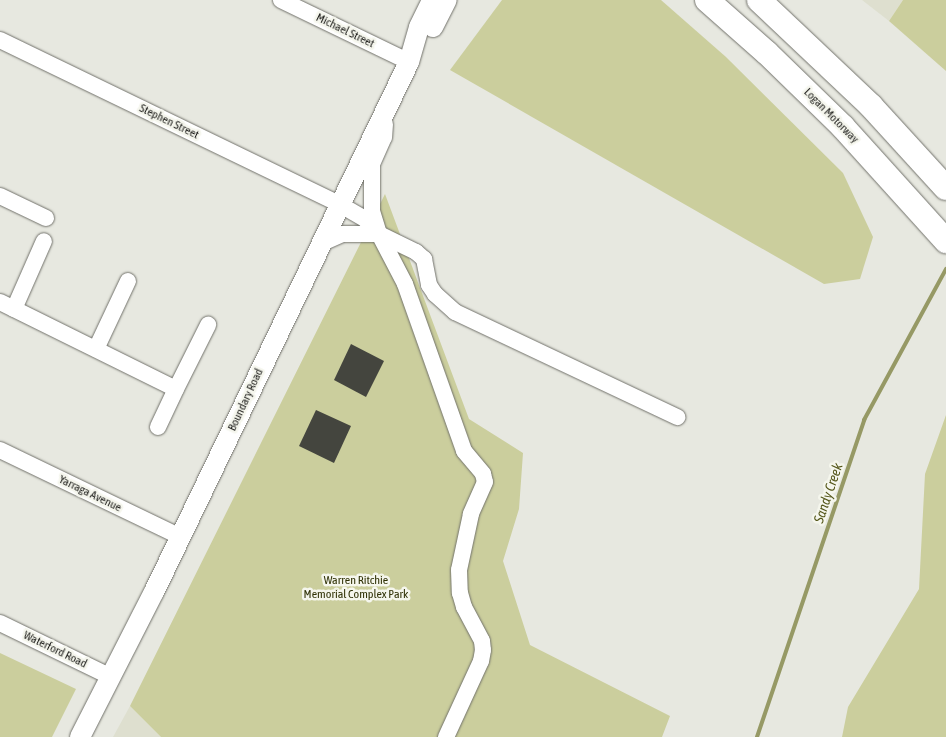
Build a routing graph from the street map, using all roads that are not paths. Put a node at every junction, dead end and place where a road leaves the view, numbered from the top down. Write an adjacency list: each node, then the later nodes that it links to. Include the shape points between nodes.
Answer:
1 (281, 0): 7 (street, Michael Street)
2 (432, 0): 7 (main road, Boundary Road, via 419,27)
3 (448, 0): 7 (main road, Boundary Road, via 431,32)
4 (707, 0): 15 (highway, Logan Motorway, via 768,53 844,127)
5 (759, 0): 9 (highway, via 871,106)
6 (0, 40): 11 (street, Stephen Street)
7 (409, 62): 8 (main road, Boundary Road)
8 (386, 109): 11 (main road, Boundary Road); 13 (street, via 384,137 372,164 372,211)
9 (946, 188)
10 (0, 196): 12 (street)
11 (339, 204): 13 (street, Stephen Street, via 364,219); 16 (main road, Boundary Road)
12 (46, 218)
13 (379, 234): 16 (street, via 342,234); 22 (street, via 424,259 429,285 455,312); 29 (street, via 405,284 464,451 483,474 485,482 471,514 459,570 462,600 482,641 483,650)
14 (44, 241): 18 (street)
15 (946, 241)
16 (320, 244): 25 (main road, Boundary Road)
17 (128, 281): 20 (street)
18 (7, 305): 20 (street)
19 (208, 325): 21 (street)
20 (96, 349): 21 (street)
21 (176, 389): 23 (street)
22 (677, 417)
23 (158, 426)
24 (0, 450): 25 (street, Yarraga Avenue)
25 (181, 537): 27 (main road, Boundary Road)
26 (0, 623): 27 (street, Waterford Road)
27 (111, 677): 28 (main road, Boundary Road)
28 (80, 737)
29 (446, 737)

